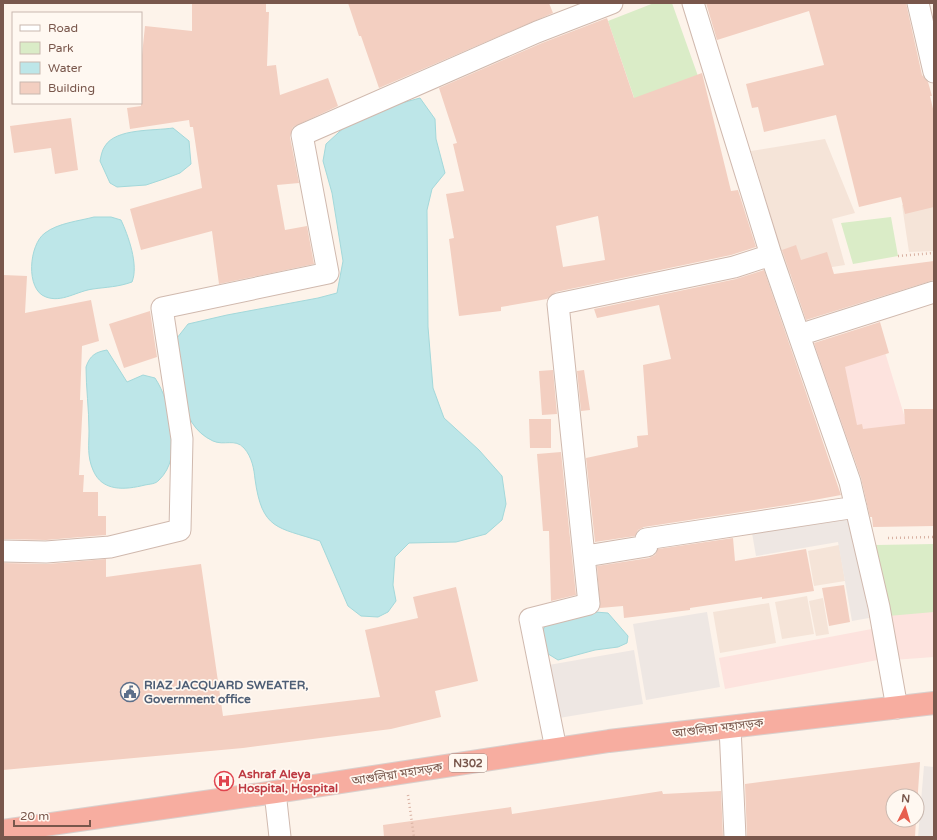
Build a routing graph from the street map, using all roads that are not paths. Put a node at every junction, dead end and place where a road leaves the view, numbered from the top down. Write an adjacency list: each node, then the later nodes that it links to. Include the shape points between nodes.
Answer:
1 (612, 3): 9 (street, via 536,32 302,135 328,272 162,308 182,439 180,530 110,547 46,552)
2 (693, 3): 5 (street)
3 (918, 3): 4 (street)
4 (934, 72)
5 (771, 255): 7 (street); 10 (street, via 734,267 558,304)
6 (934, 292): 7 (street)
7 (799, 335): 8 (street, via 850,482)
8 (856, 507): 10 (street, via 646,539 647,546); 12 (street, via 879,607)
9 (3, 551)
10 (586, 556): 14 (street, via 589,604 530,619)
11 (934, 704): 12 (highway, আশুলিয়া মহাসড়ক / N302)
12 (897, 708): 13 (highway, আশুলিয়া মহাসড়ক / N302)
13 (730, 727): 14 (highway, আশুলিয়া মহাসড়ক / N302); 18 (street)
14 (556, 749): 15 (highway, আশুলিয়া মহাসড়ক / N302)
15 (275, 792): 16 (highway, আশুলিয়া মহাসড়ক / N302); 17 (street)
16 (5, 833)
17 (280, 837)
18 (735, 837)

